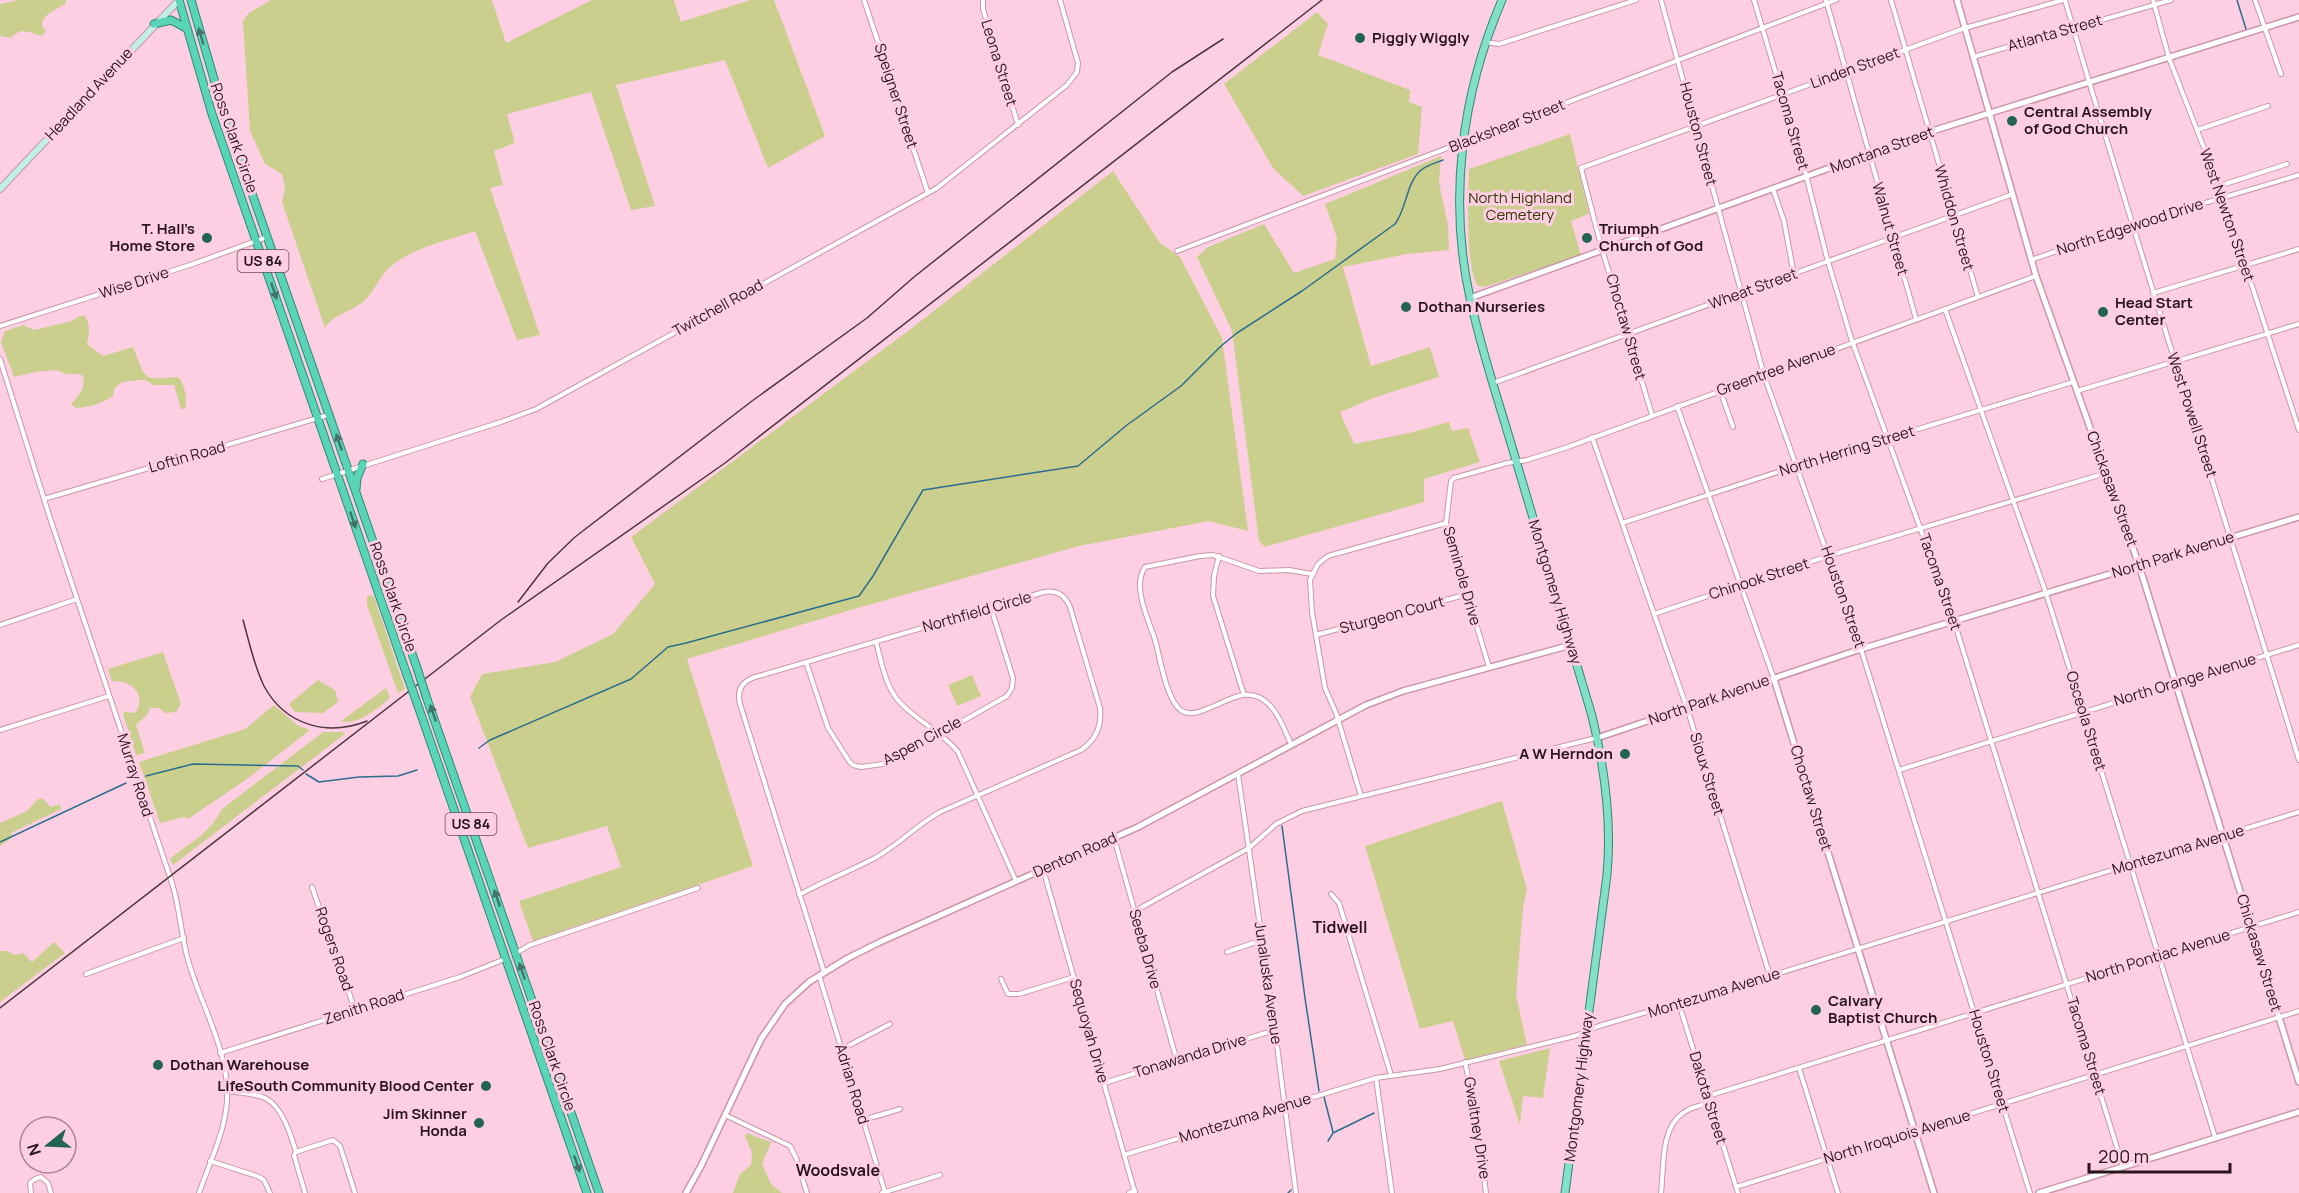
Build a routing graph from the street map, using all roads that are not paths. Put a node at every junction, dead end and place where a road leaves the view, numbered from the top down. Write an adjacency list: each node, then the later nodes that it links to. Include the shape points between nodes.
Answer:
1 (179, 0): 19 (main road, Headland Avenue); 20 (highway, Ross Clark Circle / US 84)
2 (191, 0): 55 (highway, Ross Clark Circle / US 84, one-way to 2)
3 (864, 0): 49 (street, Speigner Street)
4 (983, 0): 36 (street, Leona Street)
5 (1060, 0): 36 (street, Twitchell Road, via 1077,57 1077,72)
6 (1502, 0): 25 (main road, Montgomery Highway)
7 (1636, 0): 25 (street, via 1499,44)
8 (1661, 0): 29 (street, Houston Street)
9 (1754, 0): 21 (street, Tacoma Street)
10 (1836, 0): 16 (street, Blackshear Street)
11 (1891, 0): 26 (street, Whiddon Street)
12 (1957, 0): 22 (street, Chickasaw Street)
13 (2064, 0): 22 (street, Linden Street); 23 (street, West Powell Street)
14 (2171, 0): 17 (street, Atlanta Street)
15 (2255, 0): 24 (street)
16 (1826, 2): 21 (street, Blackshear Street); 30 (street, Walnut Street)
17 (2154, 2): 23 (street, Atlanta Street); 28 (street, West Newton Street)
18 (2299, 17): 24 (street, Montana Street)
19 (154, 24): 20 (highway, via 171,20); 47 (main road, Headland Avenue)
20 (186, 28): 57 (highway, Ross Clark Circle / US 84)
21 (1763, 28): 29 (street, Blackshear Street); 33 (street, Tacoma Street)
22 (1965, 28): 26 (street, Linden Street); 27 (street, Chickasaw Street)
23 (2073, 28): 27 (street, Atlanta Street); 32 (street, West Powell Street)
24 (2263, 28): 28 (street, Montana Street); 31 (street)
25 (1485, 42): 40 (main road, Montgomery Highway)
26 (1906, 49): 30 (street, Linden Street); 39 (street, Whiddon Street)
27 (1973, 57): 35 (street, Chickasaw Street)
28 (2169, 58): 32 (street, Montana Street); 38 (street, West Newton Street)
29 (1678, 60): 37 (street, Houston Street); 40 (street, Blackshear Street)
30 (1846, 71): 33 (street, Linden Street); 41 (street, Walnut Street)
31 (2281, 74)
32 (2089, 83): 35 (street, Montana Street); 54 (street, West Powell Street)
33 (1782, 95): 37 (street, Linden Street); 45 (street, Tacoma Street)
34 (2268, 106): 38 (street)
35 (1990, 113): 39 (street, Montana Street); 50 (street, Chickasaw Street)
36 (1018, 125): 49 (street, Twitchell Road)
37 (1695, 126): 43 (street, Linden Street); 52 (street, Houston Street)
38 (2197, 130): 46 (street, West Newton Street)
39 (1929, 132): 41 (street, Montana Street); 53 (street, Whiddon Street)
40 (1462, 143): 60 (street, Blackshear Street); 69 (main road, Montgomery Highway, via 1461,230)
41 (1870, 154): 45 (street, Montana Street); 56 (street, Walnut Street)
42 (2287, 164): 46 (street)
43 (1581, 168): 59 (street, Choctaw Street)
44 (2299, 175): 51 (street, North Edgewood Drive)
45 (1806, 177): 48 (street, Montana Street); 62 (street, Tacoma Street)
46 (2219, 186): 51 (street, West Newton Street)
47 (0, 189)
48 (1773, 189): 52 (street, Montana Street); 64 (street, via 1784,221)
49 (928, 193): 94 (street, Twitchell Road, via 536,409)
50 (2013, 194): 53 (street, Wheat Street); 61 (street, Chickasaw Street)
51 (2223, 197): 54 (street, North Edgewood Drive); 63 (street, West Newton Street)
52 (1718, 208): 59 (street, Montana Street); 66 (street, Houston Street)
53 (1953, 215): 56 (street, Wheat Street); 68 (street, Whiddon Street)
54 (2131, 225): 61 (street, North Edgewood Drive); 67 (street, West Powell Street)
55 (267, 237): 57 (street, Wise Drive); 86 (highway, Ross Clark Circle / US 84)
56 (1893, 238): 62 (street, Wheat Street); 71 (street, Walnut Street)
57 (256, 241): 73 (street, Wise Drive); 88 (highway, Ross Clark Circle / US 84, one-way to 88)
58 (2299, 249): 63 (street)
59 (1603, 250): 69 (street, Montana Street); 75 (street, Choctaw Street)
60 (1176, 251)
61 (2031, 260): 65 (street, Chickasaw Street)
62 (1828, 262): 64 (street, Wheat Street); 76 (street, Tacoma Street)
63 (2246, 265): 67 (street); 74 (street, West Newton Street)
64 (1794, 275): 66 (street, Wheat Street)
65 (2036, 276): 68 (street, Greentree Avenue); 80 (street, Chickasaw Street)
66 (1743, 293): 75 (street, Wheat Street); 79 (street, Houston Street)
67 (2153, 293): 78 (street, West Powell Street)
68 (1978, 297): 70 (street, Greentree Avenue)
69 (1470, 298): 81 (main road, Montgomery Highway)
70 (1945, 309): 71 (street, Greentree Avenue); 85 (street, Osceola Street)
71 (1916, 320): 76 (street, Greentree Avenue)
72 (2299, 324): 74 (street)
73 (0, 326)
74 (2268, 333): 78 (street); 90 (street, West Newton Street)
75 (1629, 334): 81 (street, Wheat Street); 87 (street, Choctaw Street)
76 (1854, 342): 79 (street, Greentree Avenue); 92 (street, Tacoma Street)
77 (0, 359): 102 (street, Murray Road)
78 (2175, 362): 83 (street); 108 (street, West Powell Street)
79 (1764, 375): 82 (street, Greentree Avenue); 95 (street, Houston Street)
80 (2073, 382): 83 (street, Chickasaw Street); 85 (street, North Herring Street)
81 (1493, 383): 93 (main road, Montgomery Highway)
82 (1720, 390): 84 (street, Greentree Avenue); 89 (street)
83 (2077, 391): 98 (street, Chickasaw Street)
84 (1677, 406): 87 (street, Greentree Avenue); 101 (street, Choctaw Street)
85 (1981, 409): 92 (street, North Herring Street); 103 (street, Osceola Street)
86 (329, 415): 88 (street, Loftin Road); 96 (highway, Ross Clark Circle / US 84, one-way to 86)
87 (1652, 415): 91 (street, Greentree Avenue)
88 (318, 418): 97 (highway, Ross Clark Circle / US 84); 102 (street, Loftin Road)
89 (1733, 427)
90 (2299, 430)
91 (1592, 437): 93 (street, Greentree Avenue); 106 (street, Sioux Street)
92 (1889, 437): 95 (street, North Herring Street); 107 (street, Tacoma Street)
93 (1516, 462): 105 (street, Seminole Drive, via 1453,479); 123 (main road, Montgomery Highway)
94 (363, 464): 96 (street, Twitchell Road); 100 (highway)
95 (1796, 466): 101 (street, North Herring Street); 110 (street, Houston Street)
96 (348, 469): 97 (street, Twitchell Road); 100 (highway, Ross Clark Circle / US 84)
97 (337, 473): 99 (street, Twitchell Road); 168 (highway, Ross Clark Circle / US 84, one-way to 168, bridge)
98 (2106, 473): 103 (street, Chinook Street); 111 (street, Chickasaw Street)
99 (322, 478)
100 (356, 492): 166 (highway, Ross Clark Circle / US 84, one-way to 100, bridge)
101 (1709, 495): 106 (street, North Herring Street); 113 (street, Choctaw Street)
102 (44, 499): 116 (street, Murray Road)
103 (2013, 500): 107 (street, Chinook Street); 114 (street, Osceola Street)
104 (2299, 517): 108 (street, North Park Avenue)
105 (1446, 523): 112 (street, via 1328,556); 115 (street, Seminole Drive)
106 (1621, 523): 118 (street, Sioux Street)
107 (1921, 528): 110 (street, Chinook Street); 119 (street, Tacoma Street)
108 (2231, 537): 111 (street, North Park Avenue); 126 (street, West Powell Street)
109 (1219, 556): 112 (street, via 1259,571); 131 (street, via 1213,596); 131 (street, via 1145,567 1141,581 1143,605 1161,666 1180,710 1200,712)
110 (1828, 556): 113 (street, Chinook Street); 125 (street, Houston Street)
111 (2139, 565): 114 (street, North Park Avenue); 130 (street, Chickasaw Street)
112 (1312, 574): 121 (street, via 1310,596)
113 (1741, 585): 118 (street, Chinook Street); 129 (street, Choctaw Street)
114 (2046, 593): 119 (street, North Park Avenue); 134 (street, Osceola Street)
115 (1468, 594): 121 (street, Sturgeon Court); 128 (street, Seminole Drive)
116 (77, 599): 120 (street); 132 (street, Murray Road)
117 (991, 608): 122 (street, Northfield Circle); 137 (street, Aspen Circle, via 1013,678 1012,688 1003,699); 144 (street, Northfield Circle, via 1047,592 1065,598 1101,719 1094,738 1081,750)
118 (1654, 614): 133 (street, Sioux Street)
119 (1954, 621): 125 (street, North Park Avenue); 139 (street, Tacoma Street)
120 (0, 625)
121 (1316, 635): 135 (street, via 1325,688)
122 (876, 642): 127 (street, Northfield Circle); 137 (street, via 896,697)
123 (1571, 645): 128 (street, Denton Road); 138 (main road, Montgomery Highway)
124 (2299, 645): 126 (street, North Orange Avenue)
125 (1861, 649): 129 (street, North Park Avenue); 142 (street, Houston Street)
126 (2267, 654): 130 (street, North Orange Avenue); 141 (street, West Powell Street)
127 (806, 662): 137 (street, Aspen Circle, via 825,722 853,765 867,768 883,764); 157 (street, Northfield Circle, via 749,679 739,697)
128 (1489, 667): 135 (street, Denton Road, via 1393,693)
129 (1774, 679): 133 (street, North Park Avenue); 164 (street, Choctaw Street)
130 (2175, 683): 134 (street, North Orange Avenue); 147 (street, Chickasaw Street)
131 (1244, 695): 140 (street, via 1262,698 1272,706)
132 (109, 696): 136 (street); 162 (street, Murray Road, via 176,897)
133 (1687, 708): 138 (street, North Park Avenue); 171 (street, Sioux Street)
134 (2083, 711): 139 (street, North Orange Avenue); 150 (street, Osceola Street)
135 (1338, 718): 140 (street, Denton Road); 145 (street)
136 (0, 730)
137 (939, 734): 144 (street, via 958,752)
138 (1597, 738): 145 (street, North Park Avenue); 184 (main road, Montgomery Highway, via 1605,780 1609,841)
139 (1991, 741): 142 (street, North Orange Avenue); 156 (street, Tacoma Street)
140 (1291, 744): 143 (street, Denton Road)
141 (2299, 760)
142 (1899, 771): 160 (street, Houston Street)
143 (1238, 773): 148 (street, Denton Road); 149 (street, Junaluska Avenue)
144 (978, 795): 152 (street); 157 (street, Northfield Circle, via 924,822 874,858)
145 (1361, 796): 149 (street, North Park Avenue, via 1291,815)
146 (2299, 812): 147 (street, Montezuma Avenue)
147 (2223, 836): 150 (street, Montezuma Avenue); 161 (street, Chickasaw Street)
148 (1114, 837): 151 (street, Denton Road); 158 (street, Seeba Drive)
149 (1249, 848): 158 (street, North Park Avenue); 163 (street, Junaluska Avenue)
150 (2130, 864): 156 (street, Montezuma Avenue); 167 (street, Osceola Street)
151 (1043, 868): 152 (street, Denton Road); 172 (street, Sequoyah Drive)
152 (1016, 881): 170 (street, Denton Road, via 880,942)
153 (312, 887): 176 (street, Rogers Road)
154 (698, 888): 166 (street)
155 (1331, 894): 192 (street, via 1339,903)
156 (2039, 894): 160 (street, Montezuma Avenue); 174 (street, Tacoma Street)
157 (799, 895): 170 (street, Northfield Circle)
158 (1134, 911): 189 (street, Seeba Drive)
159 (2299, 912): 161 (street, North Pontiac Avenue)
160 (1946, 922): 164 (street, Montezuma Avenue); 178 (street, Houston Street)
161 (2251, 927): 167 (street, North Pontiac Avenue); 179 (street, Chickasaw Street)
162 (184, 938): 169 (street); 188 (street, Murray Road)
163 (1262, 940): 165 (street); 182 (street, Junaluska Avenue)
164 (1858, 949): 171 (street, Montezuma Avenue); 185 (street, Choctaw Street)
165 (1227, 952)
166 (516, 953): 168 (highway); 181 (highway, Ross Clark Circle / US 84, one-way to 166)
167 (2159, 956): 174 (street, North Pontiac Avenue); 186 (street, Osceola Street)
168 (506, 959): 176 (street, Zenith Road); 183 (highway, Ross Clark Circle / US 84)
169 (86, 974)
170 (821, 974): 187 (street, Adrian Road); 204 (street, Denton Road, via 793,996 773,1020)
171 (1770, 976): 175 (street, Montezuma Avenue)
172 (1074, 977): 173 (street, via 1019,994 1008,994); 196 (street, Sequoyah Drive)
173 (1001, 980)
174 (2067, 985): 178 (street, North Pontiac Avenue); 193 (street, Tacoma Street)
175 (1679, 1004): 184 (street, Montezuma Avenue); 198 (street, Dakota Street)
176 (355, 1010): 188 (street, Zenith Road)
177 (2299, 1011): 179 (street, North Iroquois Avenue)
178 (1975, 1014): 185 (street, North Pontiac Avenue); 200 (street, Houston Street)
179 (2279, 1017): 186 (street, North Iroquois Avenue); 195 (street, Chickasaw Street)
180 (890, 1024): 187 (street)
181 (542, 1028): 183 (highway); 207 (highway, Ross Clark Circle / US 84)
182 (1275, 1030): 189 (street, Tonawanda Drive); 201 (street, Junaluska Avenue)
183 (531, 1032): 206 (highway, Ross Clark Circle / US 84)
184 (1586, 1032): 190 (street, Montezuma Avenue); 233 (main road, Montgomery Highway)
185 (1887, 1041): 191 (street, North Pontiac Avenue); 208 (street, Choctaw Street)
186 (2187, 1046): 193 (street, North Iroquois Avenue); 209 (street, Osceola Street)
187 (842, 1049): 205 (street, Adrian Road)
188 (220, 1053): 197 (street, Murray Road)
189 (1177, 1061): 196 (street, Tonawanda Drive)
190 (1465, 1062): 192 (street, Montezuma Avenue); 232 (street, Gwaltney Drive, via 1480,1136)
191 (1799, 1068): 198 (street, North Pontiac Avenue); 212 (street)
192 (1391, 1075): 194 (street, Montezuma Avenue)
193 (2095, 1075): 200 (street, North Iroquois Avenue); 214 (street, Tacoma Street)
194 (1376, 1078): 201 (street, Montezuma Avenue); 231 (street)
195 (2299, 1082)
196 (1104, 1083): 211 (street, Sequoyah Drive)
197 (227, 1091): 210 (street, via 266,1098 273,1103); 213 (street, Murray Road, via 223,1122)
198 (1707, 1096): 199 (street, Dakota Street)
199 (1710, 1103): 216 (street, Dakota Street); 234 (street, via 1689,1109 1672,1124)
200 (2003, 1104): 208 (street, North Iroquois Avenue); 238 (street, Houston Street)
201 (1284, 1106): 211 (street, Montezuma Avenue); 230 (street, Junaluska Avenue)
202 (900, 1109): 205 (street)
203 (2299, 1112): 209 (street)
204 (725, 1115): 226 (street, Denton Road); 227 (street, via 790,1146)
205 (863, 1120): 228 (street, Adrian Road)
206 (562, 1123): 207 (highway); 224 (highway, Ross Clark Circle / US 84, one-way to 224)
207 (575, 1123): 225 (highway, Ross Clark Circle / US 84)
208 (1915, 1131): 212 (street, North Iroquois Avenue); 237 (street, Choctaw Street)
209 (2215, 1137): 214 (street)
210 (296, 1152): 222 (street, via 293,1158); 223 (street, via 336,1142)
211 (1124, 1155): 217 (street, Sequoyah Drive)
212 (1827, 1158): 216 (street, North Iroquois Avenue); 236 (street)
213 (210, 1161): 220 (street, Murray Road); 221 (street, via 257,1176 264,1180)
214 (2123, 1167): 239 (street)
215 (940, 1175): 228 (street)
216 (1736, 1186): 235 (street, Dakota Street)
217 (1135, 1192): 229 (street)
218 (31, 1193): 219 (street, via 30,1183 41,1177)
219 (51, 1193)
220 (199, 1193)
221 (270, 1193)
222 (305, 1193)
223 (355, 1193)
224 (587, 1193)
225 (599, 1193)
226 (686, 1193)
227 (807, 1193)
228 (884, 1193)
229 (1129, 1193)
230 (1296, 1193)
231 (1392, 1193)
232 (1486, 1193)
233 (1565, 1193)
234 (1661, 1193)
235 (1738, 1193)
236 (1838, 1193)
237 (1934, 1193)
238 (2030, 1193)
239 (2039, 1193)

